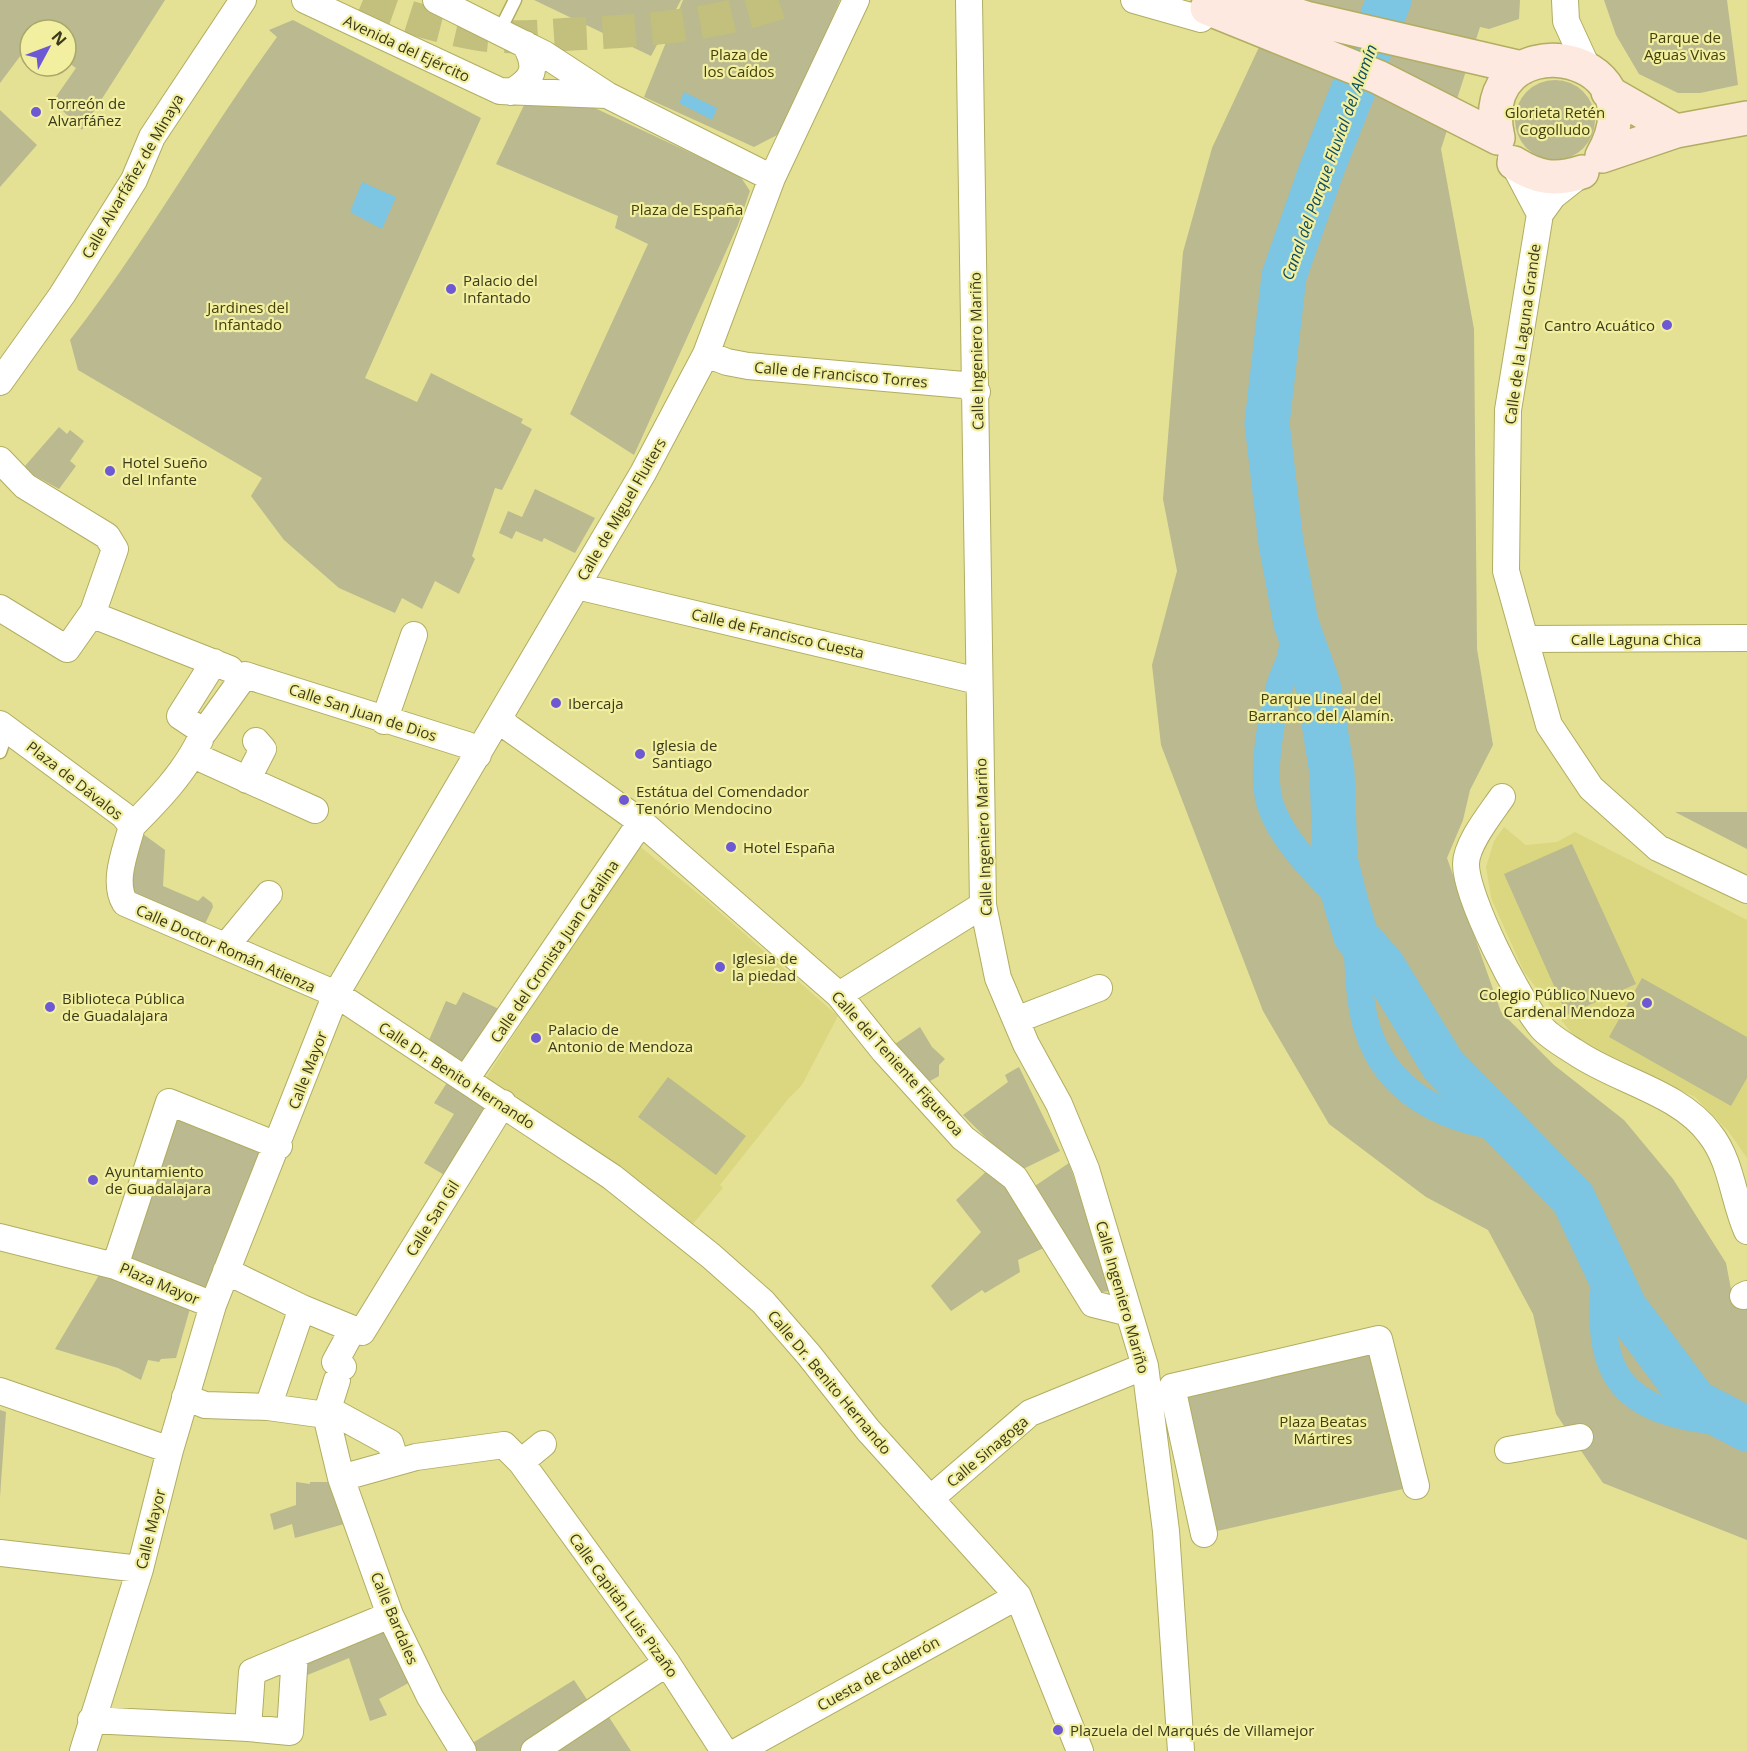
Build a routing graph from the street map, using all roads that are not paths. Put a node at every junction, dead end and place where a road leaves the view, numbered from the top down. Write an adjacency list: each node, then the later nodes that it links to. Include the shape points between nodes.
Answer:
1 (243, 0): 25 (street, Calle Alvarfáñez de Minaya, via 152,137 134,180 62,295)
2 (305, 0): 16 (street, Avenida del Ejército, via 500,91)
3 (436, 0): 12 (street, Avenida del Ejército)
4 (515, 0): 12 (lane)
5 (856, 0): 22 (street, Calle de Miguel Fluiters)
6 (969, 0): 26 (street, Calle Ingeniero Mariño)
7 (1134, 0): 10 (street)
8 (1248, 0): 11 (main road)
9 (1566, 10): 14 (street); 15 (street)
10 (1204, 14): 11 (main road)
11 (1302, 30): 14 (main road); 20 (main road, via 1378,77 1464,120)
12 (499, 32): 13 (street, Avenida del Ejército)
13 (525, 44): 16 (street, via 532,71 527,83); 17 (street, Avenida del Ejército)
14 (1529, 64): 15 (main road, via 1563,60); 20 (main road, via 1510,78 1496,106 1494,123)
15 (1598, 80): 19 (main road); 21 (main road, via 1614,108 1614,125 1610,141)
16 (511, 92): 17 (street, Avenida del Ejército)
17 (607, 95): 22 (street, Avenida del Ejército)
18 (1747, 118): 19 (main road)
19 (1676, 131): 21 (main road)
20 (1506, 151): 21 (main road, via 1529,173 1547,178 1565,178); 23 (street)
21 (1592, 164): 23 (street, via 1553,196)
22 (772, 178): 24 (street, Calle de Miguel Fluiters)
23 (1540, 214): 33 (street, Calle de la Laguna Grande, via 1508,410 1506,572)
24 (706, 354): 26 (street, Calle de Francisco Torres, via 748,366 964,385); 28 (street, Calle de Miguel Fluiters, via 643,473)
25 (0, 382)
26 (977, 392): 36 (street, Calle Ingeniero Mariño)
27 (0, 460): 30 (street, via 25,486 107,536 115,549)
28 (577, 585): 36 (street, Calle de Francisco Cuesta); 37 (street, Calle de Miguel Fluiters)
29 (0, 608): 30 (street, via 67,649)
30 (93, 612): 34 (street, Calle San Juan de Dios, via 98,618)
31 (414, 635): 38 (street)
32 (1747, 638): 33 (street, Calle Laguna Chica)
33 (1526, 639): 49 (street, Calle de la Laguna Grande, via 1549,725 1591,788 1658,848)
34 (214, 662): 35 (street, Calle San Juan de Dios); 39 (street, via 180,716)
35 (245, 675): 38 (street, Calle San Juan de Dios); 39 (street)
36 (978, 681): 52 (street, Calle Ingeniero Mariño)
37 (502, 716): 43 (street, Calle de Miguel Fluiters); 47 (street, Calle del Teniente Figueroa, via 505,725)
38 (384, 721): 43 (street, Calle San Juan de Dios, via 468,745)
39 (204, 732): 42 (street)
40 (3, 735): 48 (street, Plaza de Dávalos, via 123,815)
41 (256, 741): 44 (street, via 263,749)
42 (193, 755): 44 (street); 48 (street)
43 (478, 755): 55 (street, Calle de Miguel Fluiters)
44 (247, 780): 46 (street)
45 (1502, 797): 61 (street, via 1476,835 1466,863 1480,913 1517,993 1544,1030 1577,1054 1682,1108 1710,1134 1728,1170)
46 (315, 810)
47 (641, 822): 56 (street, Calle del Teniente Figueroa); 58 (street, Calle del Cronista Juan Catalina)
48 (132, 826): 51 (street, Plaza de Dávalos, via 119,879)
49 (1747, 890)
50 (268, 894): 53 (street)
51 (121, 896): 53 (street, Calle Doctor Román Atienza, via 125,903)
52 (983, 905): 56 (street); 57 (street, Calle Ingeniero Mariño, via 998,978)
53 (226, 946): 55 (street, Calle Doctor Román Atienza)
54 (1099, 988): 57 (street)
55 (336, 994): 58 (street, Calle Dr. Benito Hernando); 60 (street, Calle Mayor)
56 (839, 995): 67 (street, Calle del Teniente Figueroa, via 963,1138 1015,1178 1093,1304)
57 (1016, 1020): 67 (street, Calle Ingeniero Mariño, via 1059,1104 1086,1169)
58 (466, 1079): 59 (street, Calle Dr. Benito Hernando)
59 (503, 1103): 68 (street, Calle San Gil); 83 (street, Calle Dr. Benito Hernando, via 612,1177 762,1302)
60 (279, 1146): 63 (street, Plaza Mayor, via 169,1102); 64 (street, Plaza Mayor)
61 (1747, 1232)
62 (0, 1238): 63 (street)
63 (115, 1266): 65 (street, Plaza Mayor)
64 (226, 1271): 65 (street, Plaza Mayor); 66 (street)
65 (213, 1305): 71 (street, Calle Mayor)
66 (302, 1308): 73 (street); 74 (street, via 353,1329 335,1362 340,1373)
67 (1129, 1313): 69 (street, Calle Ingeniero Mariño)
68 (362, 1332)
69 (1145, 1366): 72 (street, Calle Ingeniero Mariño); 83 (street, Calle Sinagoga, via 1030,1413)
70 (0, 1391): 77 (street)
71 (186, 1397): 73 (street, via 205,1405); 77 (street, Calle Mayor)
72 (1161, 1397): 82 (street, via 1172,1387 1379,1340); 84 (street); 100 (street, Calle Ingeniero Mariño)
73 (268, 1407): 74 (street)
74 (326, 1415): 79 (street, via 337,1414 390,1443); 81 (street, Calle Bardales)
75 (1580, 1437): 78 (street)
76 (543, 1444): 80 (street)
77 (170, 1450): 86 (street, Calle Mayor)
78 (1508, 1450)
79 (396, 1462): 80 (street, Calle Capitán Luis Pizaño, via 504,1445); 81 (street)
80 (521, 1462): 90 (street, Calle Capitán Luis Pizaño)
81 (341, 1478): 88 (street, Calle Bardales)
82 (1416, 1486)
83 (930, 1499): 87 (street, Calle Dr. Benito Hernando)
84 (1204, 1534)
85 (0, 1553): 86 (street)
86 (140, 1569): 91 (street, Calle Mayor)
87 (1018, 1596): 98 (street, Cuesta de Calderón); 99 (street, Calle Dr. Benito Hernando)
88 (390, 1615): 89 (street); 95 (street, Calle Bardales, via 430,1697)
89 (295, 1654): 92 (street, via 252,1672); 93 (street)
90 (667, 1663): 96 (street); 97 (street, Calle Capitán Luis Pizaño)
91 (91, 1720): 92 (street); 94 (street, Calle Mayor)
92 (249, 1728): 93 (street)
93 (290, 1742)
94 (83, 1751)
95 (463, 1751)
96 (534, 1751)
97 (724, 1751)
98 (738, 1751)
99 (1080, 1751)
100 (1180, 1751)

